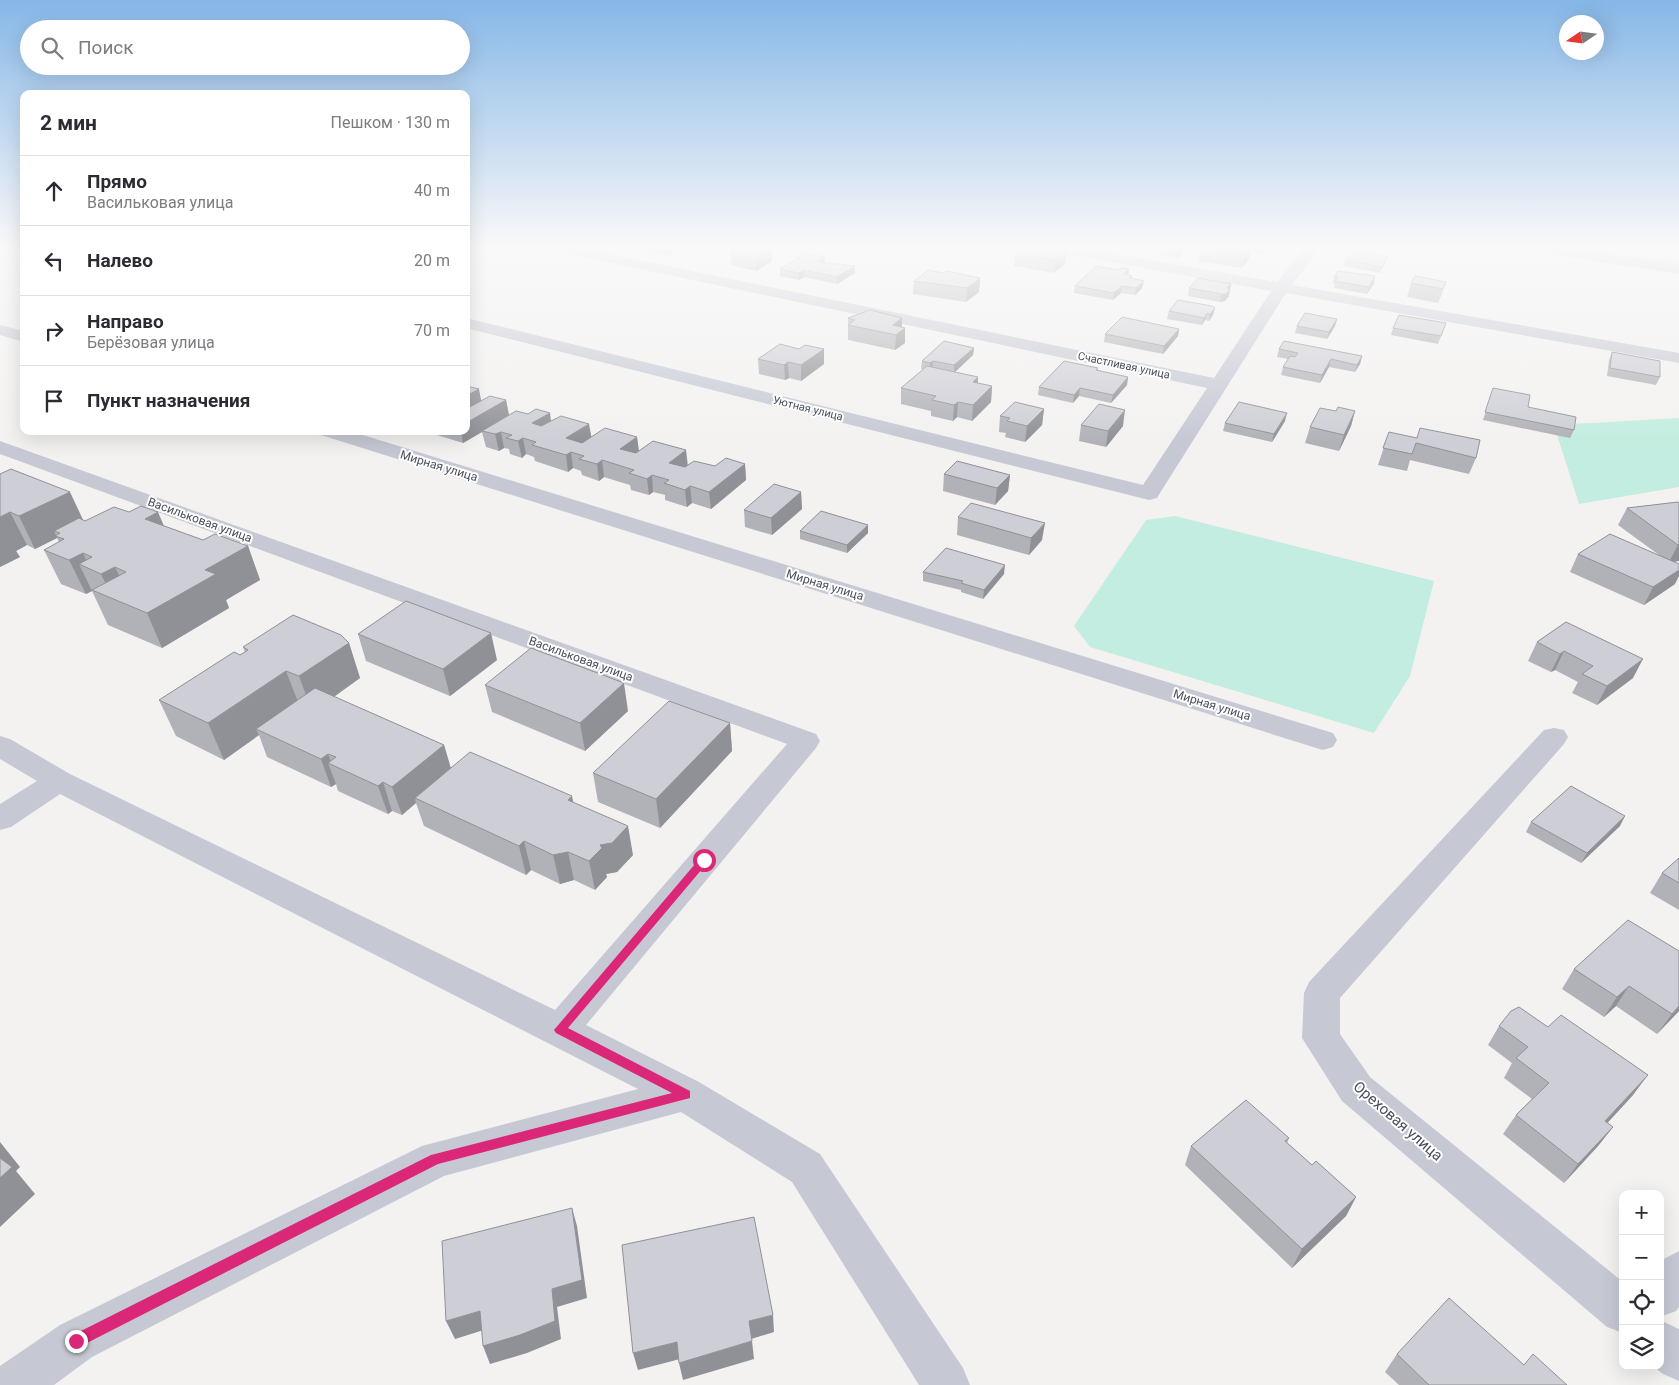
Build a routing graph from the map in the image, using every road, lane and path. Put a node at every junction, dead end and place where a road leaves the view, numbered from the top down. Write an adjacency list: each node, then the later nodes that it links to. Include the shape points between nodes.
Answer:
1 (870, 313): 8 (street, Счастливая улица)
2 (1265, 313): 8 (street)
3 (1425, 313): 7 (street)
4 (470, 324): 8 (street, Уютная улица, via 1149,492)
5 (0, 330): 6 (street)
6 (20, 336)
7 (1679, 358)
8 (1218, 385)
9 (341, 435): 14 (street, Мирная улица)
10 (0, 447): 11 (street, Васильковая улица)
11 (66, 471): 12 (street); 18 (street, Васильковая улица, via 806,742)
12 (41, 482)
13 (1554, 737): 22 (street, Ореховая улица, via 1322,993 1321,1038 1356,1089)
14 (1323, 740)
15 (0, 746): 16 (street)
16 (58, 781): 17 (street); 18 (street)
17 (0, 819)
18 (560, 1030): 19 (street)
19 (686, 1094): 25 (street, via 436,1159 76,1341); 26 (street, via 806,1168)
20 (1679, 1272): 21 (street)
21 (1664, 1290)
22 (1619, 1308)
23 (1664, 1346): 24 (street)
24 (1679, 1358)
25 (14, 1385)
26 (946, 1385)

